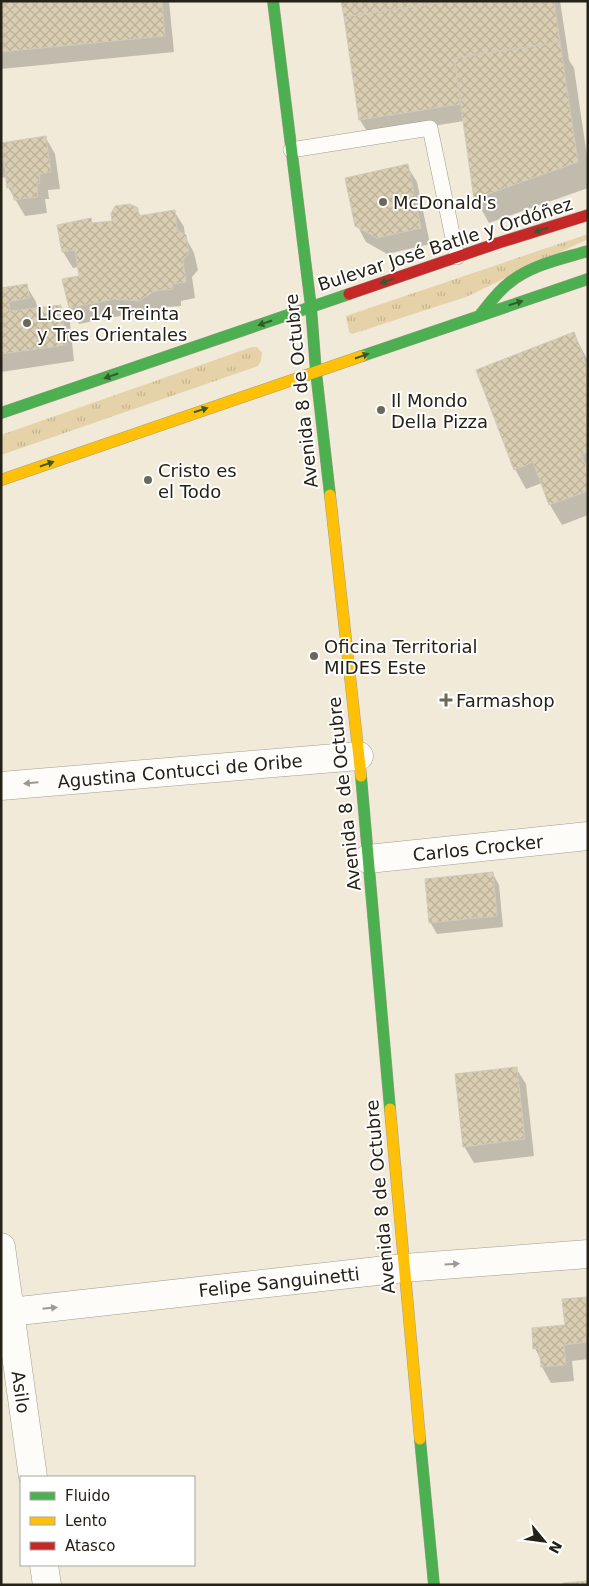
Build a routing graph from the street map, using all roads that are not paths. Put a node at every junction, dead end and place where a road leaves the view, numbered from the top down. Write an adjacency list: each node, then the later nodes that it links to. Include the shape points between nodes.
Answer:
1 (273, 1): 2 (main road, Avenida 8 de Octubre)
2 (292, 150): 5 (lane, via 430,128); 7 (main road, Avenida 8 de Octubre)
3 (588, 215): 5 (main road, Bulevar José Batlle y Ordóñez, one-way to 5)
4 (588, 251): 8 (main road, via 525,272 494,297)
5 (457, 257): 7 (main road, Bulevar José Batlle y Ordóñez, one-way to 7)
6 (588, 279): 8 (main road, one-way to 6)
7 (311, 307): 9 (main road, Avenida 8 de Octubre); 10 (main road, Bulevar José Batlle y Ordóñez, one-way to 10)
8 (480, 315): 9 (main road, one-way to 8)
9 (316, 372): 11 (main road, one-way to 9); 12 (main road, Avenida 8 de Octubre)
10 (1, 413)
11 (1, 480)
12 (359, 756): 13 (street, Agustina Contucci de Oribe, one-way to 13); 15 (main road, Avenida 8 de Octubre)
13 (1, 786)
14 (588, 836): 15 (street, Carlos Crocker)
15 (368, 859): 18 (main road, Avenida 8 de Octubre)
16 (1, 1247): 19 (street, Asilo)
17 (588, 1254): 18 (street, Felipe Sanguinetti, one-way to 17)
18 (404, 1268): 19 (street, Felipe Sanguinetti, one-way to 18); 23 (main road, Avenida 8 de Octubre)
19 (6, 1313): 20 (street, Asilo)
20 (33, 1476)
21 (44, 1566): 22 (street)
22 (47, 1585)
23 (434, 1585)

